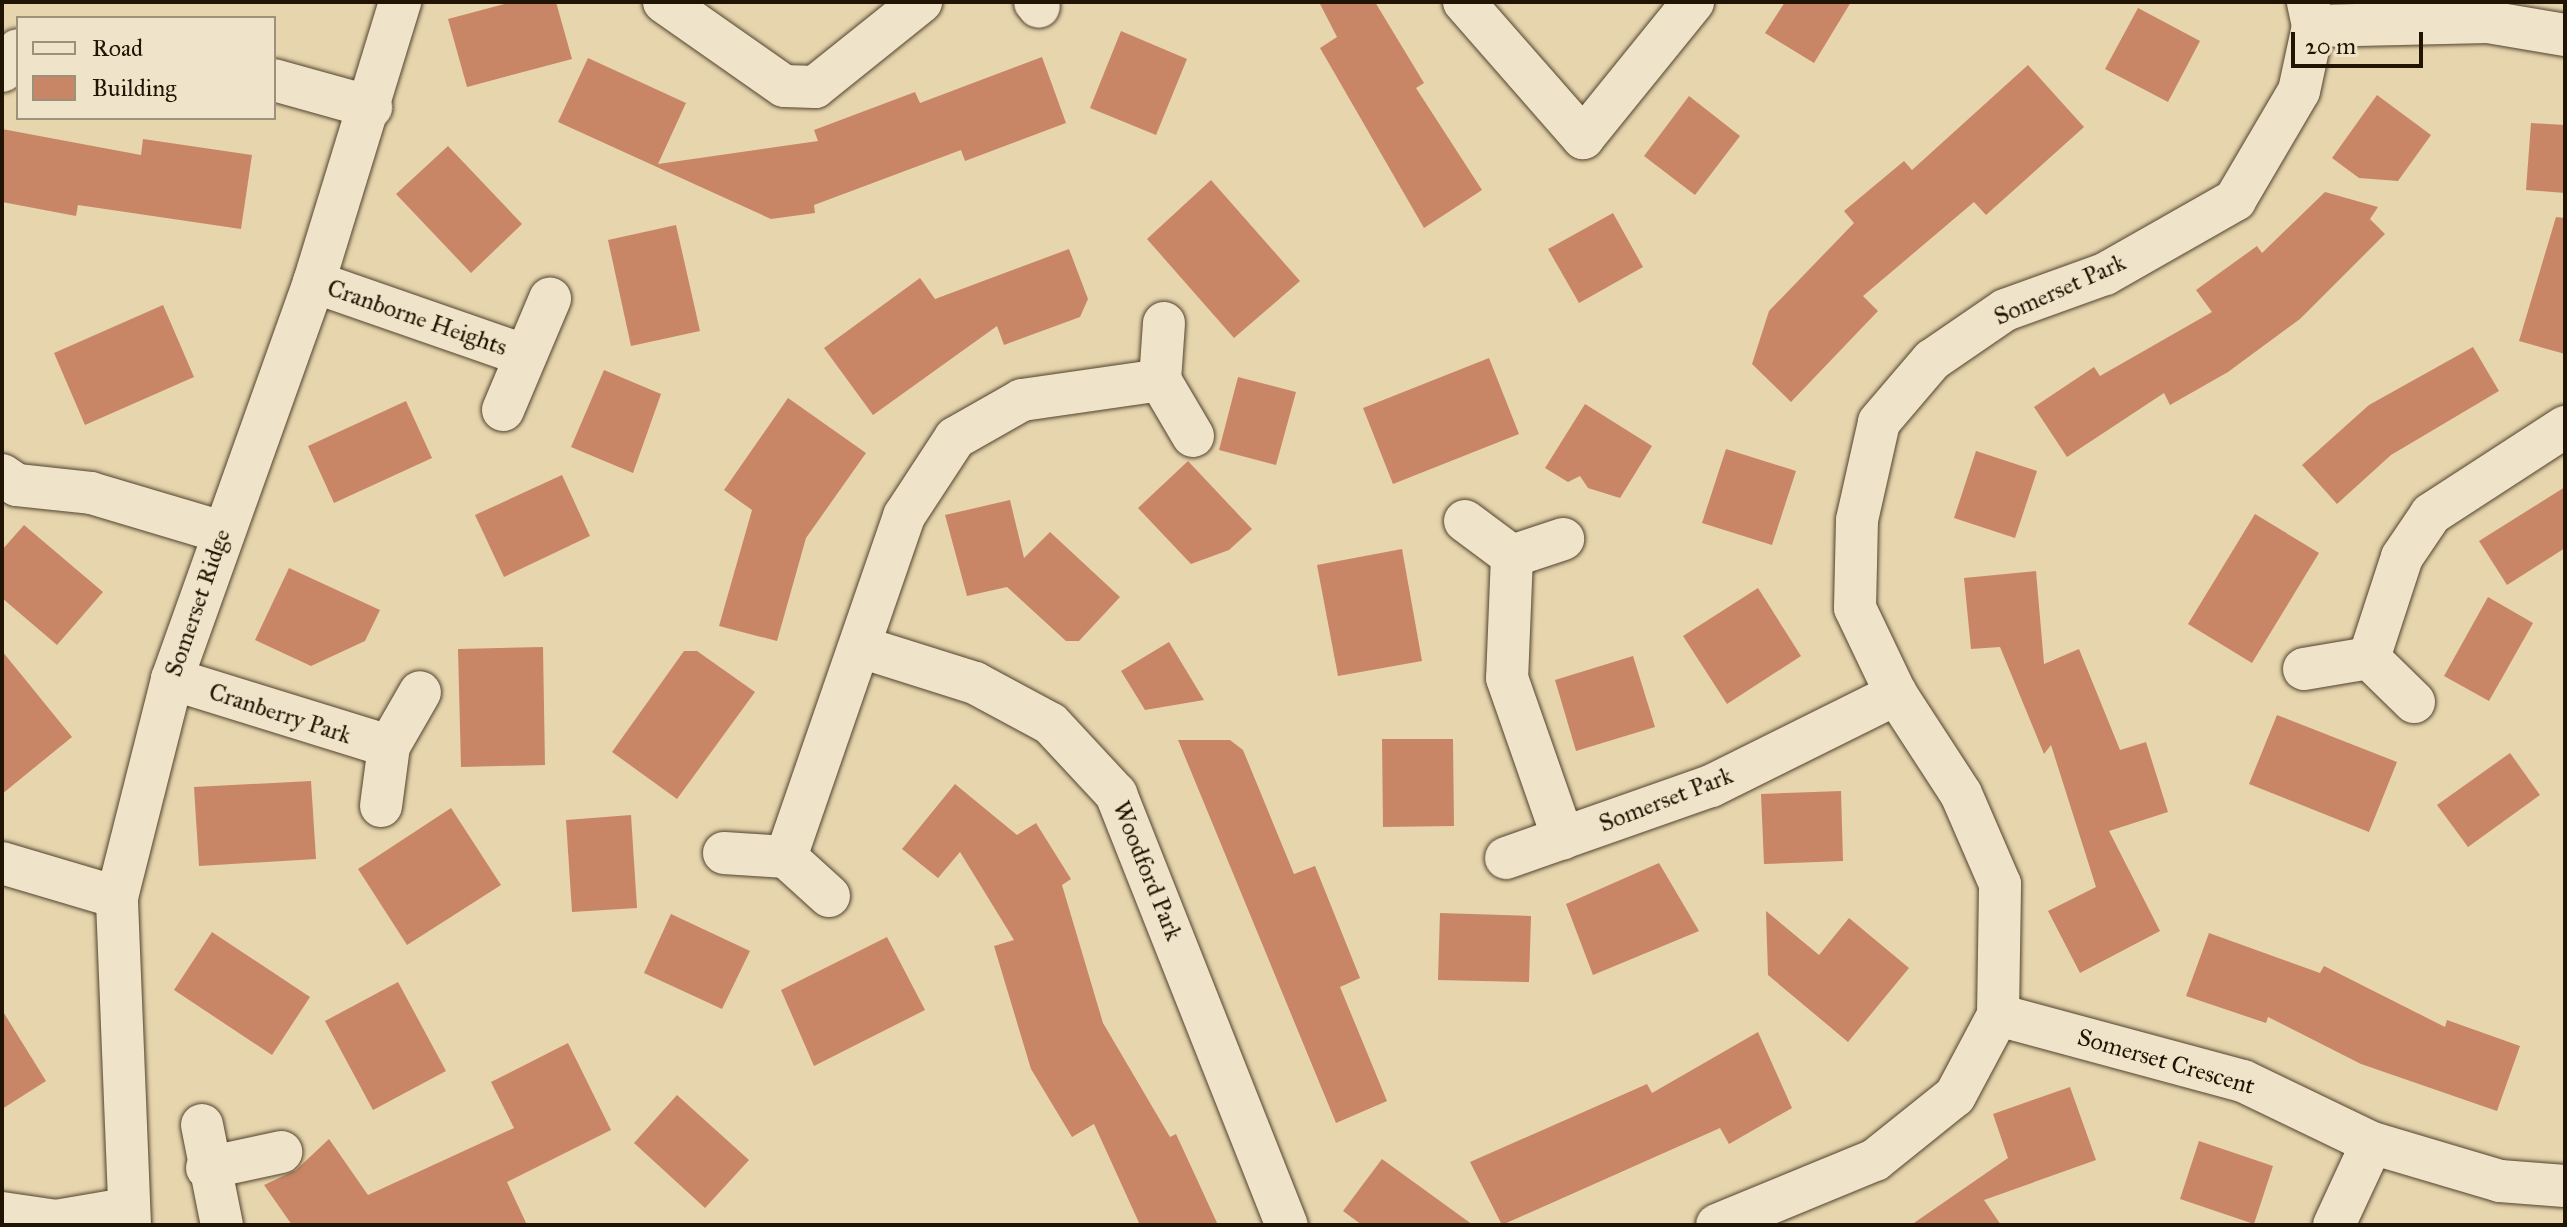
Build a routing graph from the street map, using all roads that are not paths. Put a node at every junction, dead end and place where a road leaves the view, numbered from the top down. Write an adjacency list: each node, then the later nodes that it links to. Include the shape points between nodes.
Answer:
1 (400, 2): 13 (street, Somerset Ridge)
2 (664, 2): 3 (street, via 784,86 815,87)
3 (921, 2)
4 (1464, 2): 5 (street, via 1583,138)
5 (1693, 2)
6 (2310, 14): 8 (street, via 2488,22); 32 (street, Somerset Park, via 2299,91 2235,200 2105,274 2005,310 1932,360 1879,422 1857,520 1855,608)
7 (2, 28): 9 (street)
8 (2565, 35)
9 (16, 46)
10 (16, 52): 11 (street)
11 (2, 71)
12 (276, 81): 13 (street)
13 (371, 107): 14 (street, Somerset Ridge)
14 (314, 282): 17 (street, Cranborne Heights); 24 (street, Somerset Ridge)
15 (550, 299): 17 (street, Cranborne Heights)
16 (1164, 323): 18 (street)
17 (521, 354): 19 (street, Cranborne Heights)
18 (1160, 380): 21 (street); 27 (street, via 1022,400 955,438 904,516)
19 (503, 410)
20 (2565, 427): 28 (street, via 2431,514 2402,557)
21 (1193, 436)
22 (2, 475): 24 (street, via 17,485 91,493)
23 (1465, 521): 26 (street)
24 (222, 532): 30 (street, Somerset Ridge)
25 (1563, 539): 26 (street)
26 (1512, 556): 36 (street, via 1507,678)
27 (864, 648): 38 (street); 52 (street, Woodford Park, via 975,683 1051,724 1116,794)
28 (2369, 658): 29 (street); 33 (street)
29 (2304, 669)
30 (172, 679): 34 (street, Cranberry Park); 42 (street, Somerset Ridge)
31 (420, 692): 34 (street)
32 (1896, 694): 36 (street, Somerset Park, via 1711,786); 43 (street, Somerset Park, via 1961,794 2000,884)
33 (2414, 702)
34 (389, 746): 35 (street)
35 (381, 806)
36 (1563, 838): 39 (street, Somerset Park)
37 (724, 853): 38 (street)
38 (786, 857): 41 (street)
39 (1506, 858)
40 (2, 863): 42 (street)
41 (829, 896)
42 (117, 897): 50 (street, Somerset Ridge)
43 (1998, 1015): 45 (street, Somerset Crescent, via 2243,1081); 53 (street, Somerset Park, via 1955,1096 1875,1160)
44 (202, 1125): 47 (street)
45 (2372, 1143): 48 (street, Somerset Crescent, via 2500,1181); 54 (street)
46 (281, 1152): 47 (street)
47 (207, 1168): 51 (street)
48 (2565, 1186)
49 (2, 1213): 50 (street, via 56,1221)
50 (128, 1217)
51 (222, 1225)
52 (1287, 1225)
53 (1717, 1225)
54 (2334, 1225)

